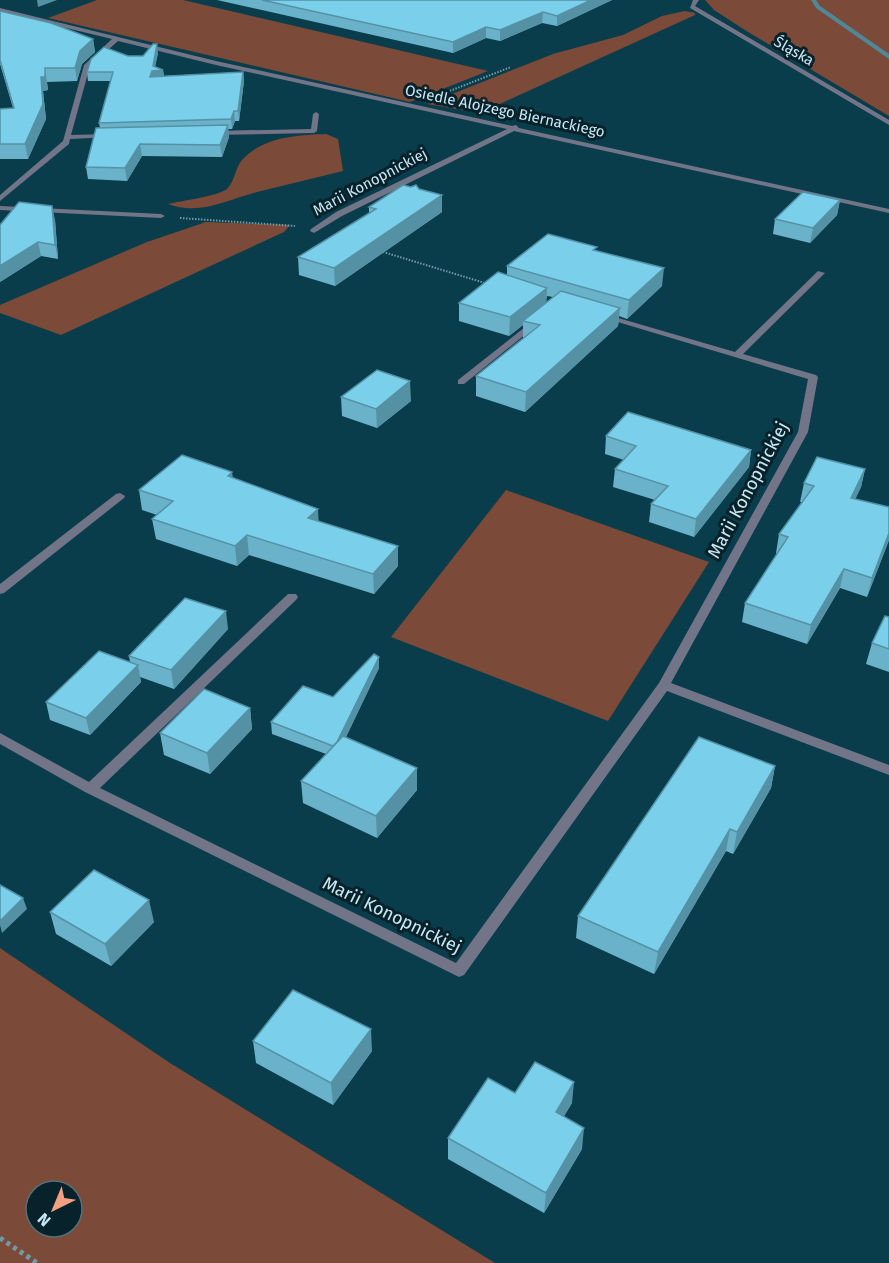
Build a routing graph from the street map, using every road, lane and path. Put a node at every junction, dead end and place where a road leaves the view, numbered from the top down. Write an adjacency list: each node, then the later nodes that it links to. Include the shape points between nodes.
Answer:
1 (696, 0): 7 (street, Śląska, via 692,8)
2 (0, 10): 3 (street, Osiedle Alojzego Biernackiego)
3 (116, 39): 5 (street, Osiedle Alojzego Biernackiego); 11 (street, via 87,65)
4 (511, 67): 5 (path)
5 (414, 106): 8 (street, Osiedle Alojzego Biernackiego)
6 (315, 114): 9 (street, via 314,131)
7 (889, 123)
8 (516, 127): 14 (street, Osiedle Alojzego Biernackiego); 16 (street, Marii Konopnickiej, via 339,214)
9 (209, 134)
10 (115, 135): 11 (street)
11 (68, 136): 12 (street, via 66,142)
12 (0, 199)
13 (0, 208): 15 (street)
14 (889, 211)
15 (161, 216): 16 (path, via 290,225)
16 (314, 231)
17 (380, 251): 19 (path)
18 (821, 273): 22 (street)
19 (485, 283)
20 (591, 313): 22 (street, Marii Konopnickiej)
21 (540, 318): 23 (street)
22 (737, 355): 27 (street, Marii Konopnickiej, via 813,377 803,432)
23 (461, 382)
24 (120, 496): 25 (street)
25 (0, 590)
26 (292, 597): 30 (street)
27 (664, 685): 29 (street); 30 (street, Marii Konopnickiej, via 459,971)
28 (0, 738): 30 (street, Marii Konopnickiej)
29 (889, 770)
30 (90, 789)
31 (0, 1238): 32 (path)
32 (37, 1263)

